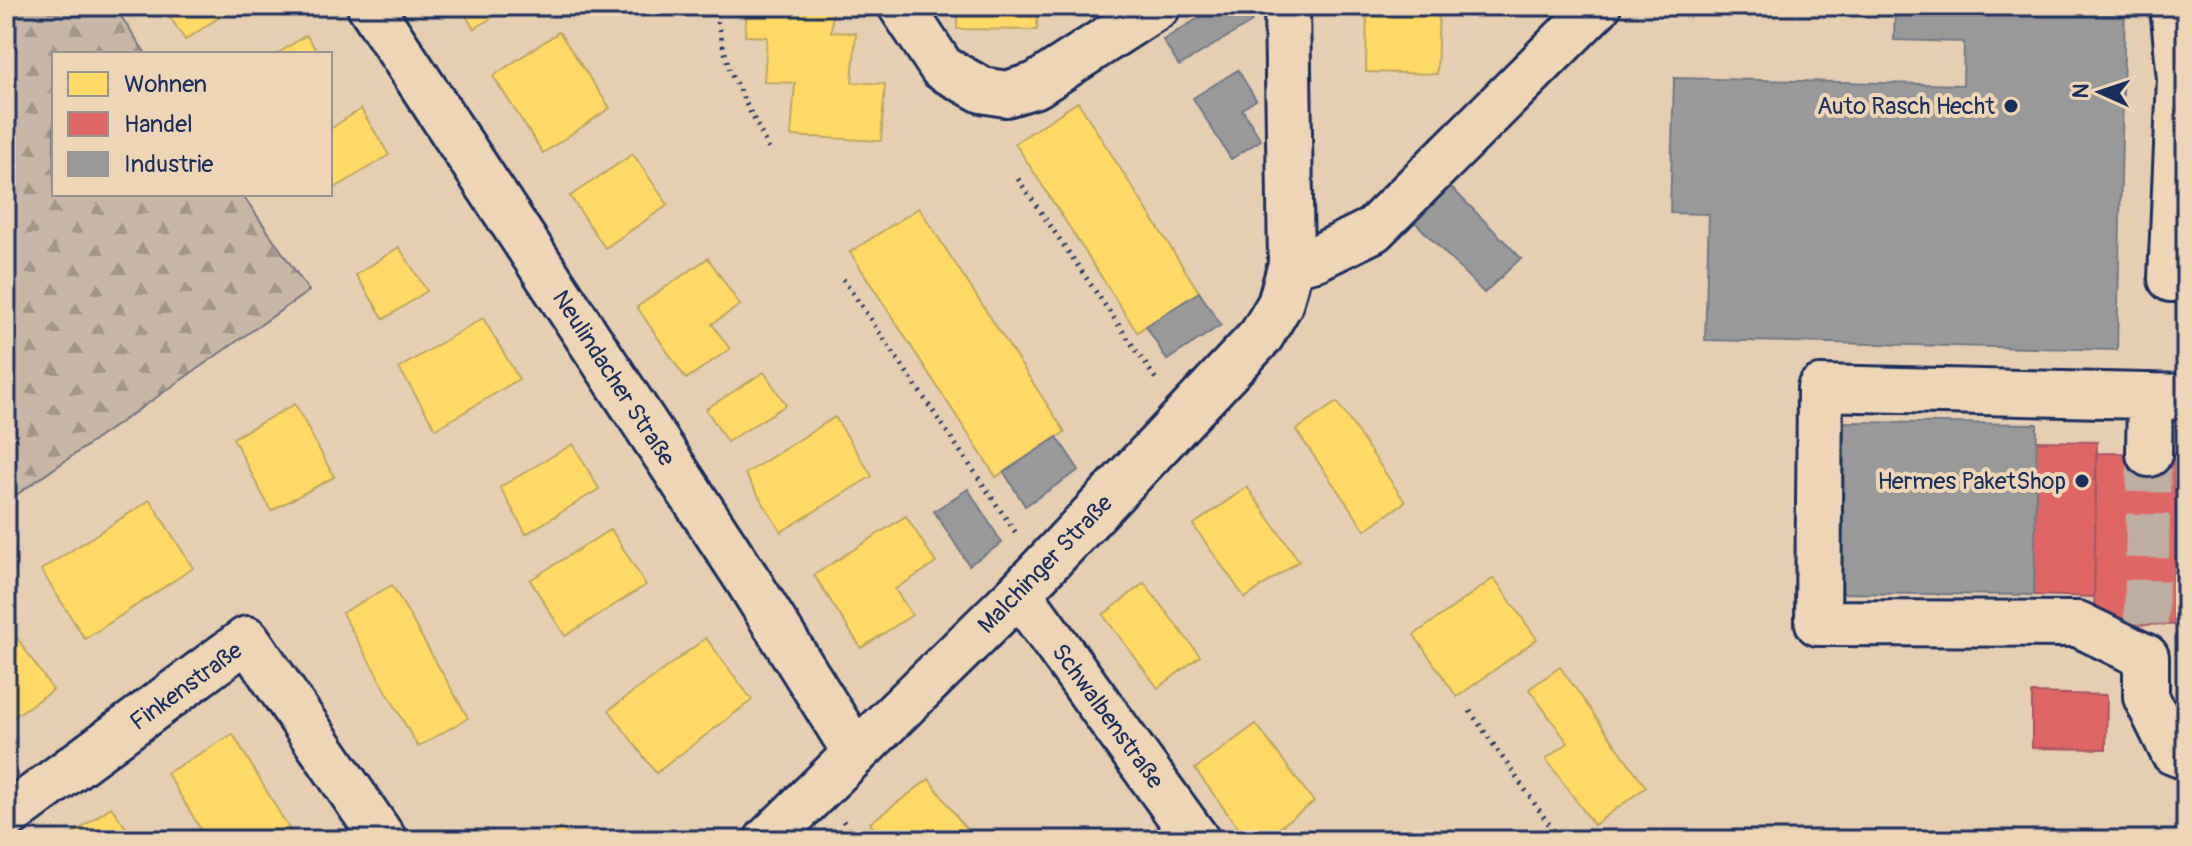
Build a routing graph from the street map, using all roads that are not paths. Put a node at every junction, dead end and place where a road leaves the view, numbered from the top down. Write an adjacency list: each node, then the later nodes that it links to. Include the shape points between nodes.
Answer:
1 (370, 6): 12 (street, Neulindacher Straße)
2 (901, 6): 3 (street, via 942,68 982,90 1006,94 1036,85)
3 (1158, 6)
4 (1287, 6): 7 (street, Malchinger Straße)
5 (1598, 6): 7 (street, via 1373,230 1316,258)
6 (2173, 6): 8 (street, via 2180,79 2171,279)
7 (1291, 264): 11 (street, Malchinger Straße, via 1280,304 1261,336)
8 (2186, 279)
9 (2168, 397): 10 (street); 13 (street, via 1820,388 1818,623 2078,624 2146,659 2173,752)
10 (2149, 454)
11 (1030, 582): 12 (street, Malchinger Straße); 17 (street, Schwalbenstraße)
12 (855, 752): 16 (street, Malchinger Straße)
13 (2186, 757)
14 (6, 817): 15 (street, Finkenstraße, via 247,639)
15 (384, 840)
16 (767, 840)
17 (1197, 840)

